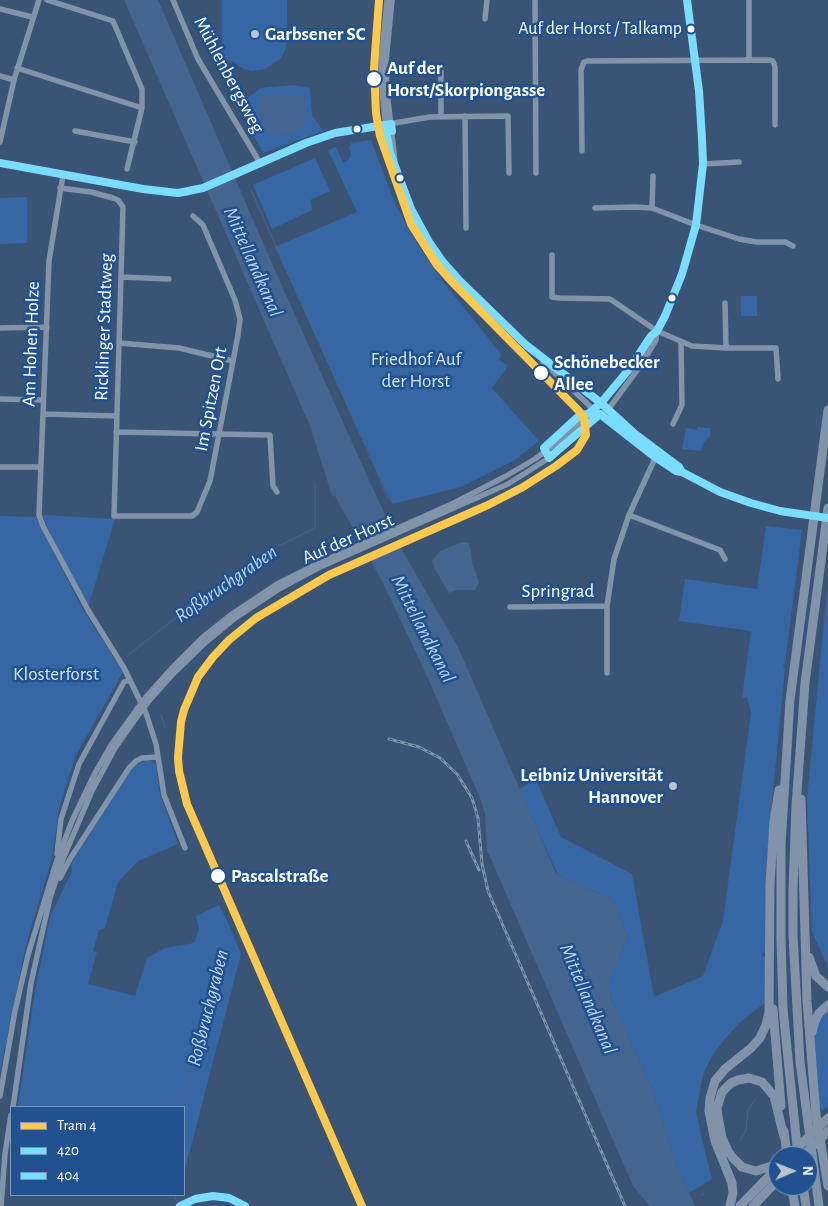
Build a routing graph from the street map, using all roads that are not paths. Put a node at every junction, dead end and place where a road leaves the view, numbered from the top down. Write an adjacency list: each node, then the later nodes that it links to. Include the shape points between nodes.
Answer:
1 (38, 0): 11 (street)
2 (47, 0): 19 (street, via 113,21 142,89)
3 (173, 0): 30 (street, Mühlenbergsweg, via 198,59)
4 (387, 0): 22 (street, via 381,62)
5 (392, 0): 22 (street, via 386,62)
6 (487, 0): 12 (street)
7 (535, 0): 34 (street)
8 (687, 0): 13 (street, Auf der Horst)
9 (749, 0): 14 (street)
10 (0, 9): 11 (street)
11 (32, 18): 15 (street)
12 (485, 19)
13 (695, 60): 14 (street); 27 (street, via 584,62 581,70); 31 (street, Auf der Horst)
14 (749, 60): 23 (street, via 770,60 774,64)
15 (17, 68): 18 (street); 19 (street)
16 (441, 68): 20 (street)
17 (0, 76): 18 (street)
18 (14, 80): 25 (street)
19 (142, 108): 26 (street)
20 (441, 116): 21 (street); 22 (street)
21 (465, 116): 33 (street, via 508,116); 42 (street)
22 (388, 124): 30 (street, via 335,134); 54 (street, via 395,163 412,209 429,242 469,290)
23 (775, 125)
24 (75, 131): 26 (street)
25 (0, 142)
26 (135, 142): 32 (street)
27 (582, 151)
28 (739, 162): 31 (street)
29 (0, 163): 35 (street)
30 (260, 163): 35 (street, via 187,193)
31 (703, 164): 41 (street, Auf der Horst)
32 (128, 169)
33 (508, 173)
34 (536, 173)
35 (63, 175): 37 (street, Am Hohen Holze)
36 (653, 176): 39 (street)
37 (60, 188): 45 (street, Ricklinger Stadtweg, via 91,192 121,203); 49 (street, Am Hohen Holze, via 50,255)
38 (595, 208): 39 (street)
39 (652, 208): 41 (street)
40 (193, 216): 55 (street, Im Spitzen Ort, via 203,225 238,309 240,319)
41 (696, 225): 43 (street, via 739,239 785,242); 50 (street, Auf der Horst, via 682,274)
42 (466, 228)
43 (793, 246)
44 (552, 255): 50 (street, via 552,296 610,299)
45 (121, 278): 46 (street); 51 (street, Ricklinger Stadtweg)
46 (170, 279)
47 (725, 303): 53 (street)
48 (0, 328): 49 (street)
49 (47, 328): 58 (street, Am Hohen Holze)
50 (657, 331): 52 (street); 59 (street, Auf der Horst); 61 (street, Auf der Horst, via 656,340 641,365)
51 (119, 343): 55 (street, via 179,348); 65 (street, Ricklinger Stadtweg)
52 (681, 343): 53 (street); 66 (street, via 682,405)
53 (726, 348): 56 (street, via 776,348)
54 (532, 350): 59 (street); 60 (street)
55 (233, 361): 68 (street, Im Spitzen Ort)
56 (778, 379)
57 (0, 399): 58 (street)
58 (44, 400): 63 (street, Am Hohen Holze)
59 (601, 403): 60 (street, Auf der Horst); 61 (street)
60 (593, 409): 64 (street); 77 (street, Auf der Horst, via 554,444 506,476)
61 (606, 409): 64 (street, Auf der Horst); 69 (street)
62 (828, 410): 85 (highway, via 799,621)
63 (43, 414): 65 (street); 71 (street, Am Hohen Holze)
64 (600, 414): 69 (street); 77 (street, Auf der Horst, via 563,448 508,484)
65 (116, 416): 67 (street, Ricklinger Stadtweg)
66 (673, 424)
67 (116, 432): 68 (street); 75 (street, Ricklinger Stadtweg)
68 (219, 434): 72 (street, via 270,435 273,486); 75 (street, Im Spitzen Ort, via 210,481 196,514 190,517)
69 (657, 455): 74 (street); 76 (street, bridge, via 703,484 736,498 765,508)
70 (0, 467): 71 (street)
71 (40, 467): 82 (street, Am Hohen Holze, via 39,515 43,526)
72 (277, 492)
73 (828, 508): 84 (highway)
74 (629, 515): 78 (street, via 720,550); 79 (street, via 614,559)
75 (114, 516)
76 (828, 518)
77 (401, 529): 83 (street, Auf der Horst, bridge, via 298,578 234,619 196,651)
78 (725, 558)
79 (607, 606): 80 (street, Springrad); 81 (street)
80 (510, 607)
81 (607, 673)
82 (130, 680): 86 (street, via 146,713); 87 (street, Auf der Horst, via 124,682 86,750)
83 (138, 712): 88 (street, Auf der Horst, via 111,745); 91 (street, Auf der Horst, via 92,791)
84 (800, 741): 92 (highway); 119 (highway, via 794,845 794,963 800,1070)
85 (786, 750): 93 (highway, via 772,845); 104 (highway, via 781,938 786,1037)
86 (158, 757): 89 (street, via 164,795); 91 (street, Auf der Horst, via 142,758 129,768 70,859)
87 (64, 809): 88 (street, via 65,821); 90 (street, Auf der Horst)
88 (72, 821): 90 (street, Auf der Horst)
89 (185, 848)
90 (56, 863): 97 (street, Auf der Horst, via 26,964)
91 (50, 898): 98 (street, Auf der Horst, via 30,983)
92 (804, 928): 94 (highway, via 809,961 816,976); 96 (highway)
93 (770, 971): 102 (highway); 116 (highway, via 769,1012 760,1038 715,1081 710,1098 715,1141 732,1183)
94 (828, 987)
95 (828, 1005): 96 (highway, via 814,1021)
96 (812, 1072): 107 (highway)
97 (0, 1096)
98 (12, 1106)
99 (828, 1118): 105 (highway, bridge)
100 (10, 1122): 113 (street)
101 (828, 1131): 106 (highway, bridge)
102 (784, 1137): 103 (highway); 109 (highway, via 774,1096 762,1082 749,1078 738,1080 722,1092 717,1108 722,1138 728,1151 737,1163 748,1170)
103 (786, 1146)
104 (797, 1146)
105 (799, 1146)
106 (813, 1146)
107 (822, 1154): 108 (highway); 112 (highway)
108 (828, 1171)
109 (768, 1172)
110 (768, 1180): 117 (highway)
111 (768, 1184): 118 (highway)
112 (828, 1186)
113 (1, 1206)
114 (180, 1206): 115 (street, via 213,1196 229,1198)
115 (245, 1206)
116 (730, 1206)
117 (740, 1206)
118 (753, 1206)
119 (819, 1206)

